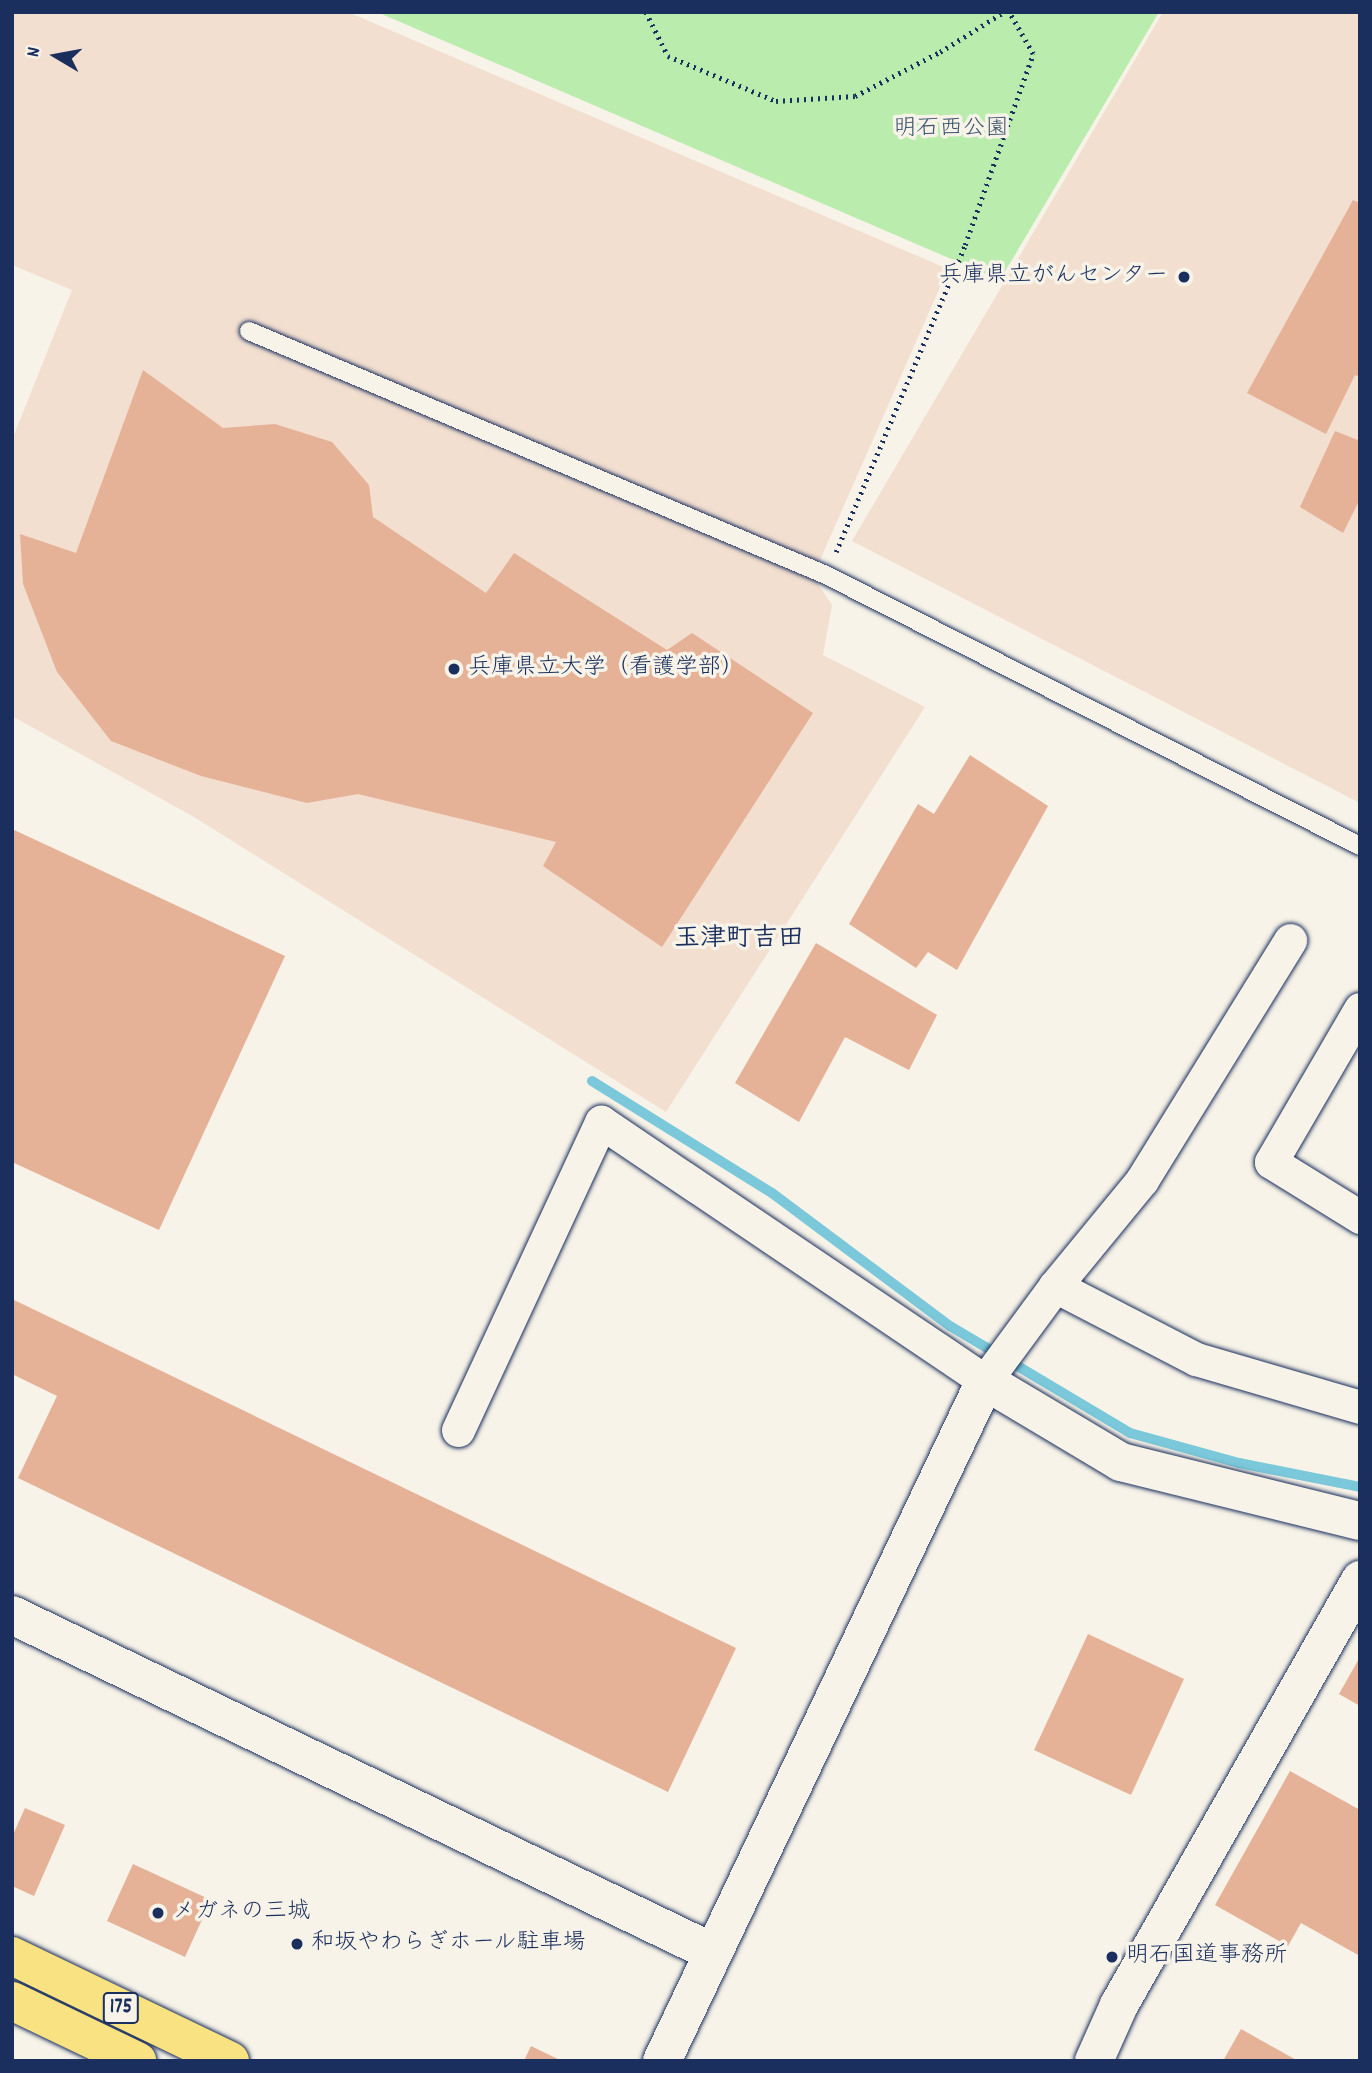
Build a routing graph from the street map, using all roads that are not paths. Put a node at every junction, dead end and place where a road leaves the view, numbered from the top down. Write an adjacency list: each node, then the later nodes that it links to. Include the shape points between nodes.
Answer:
1 (249, 331): 2 (lane, via 826,575)
2 (1360, 846)
3 (1290, 940): 6 (street, via 1142,1180)
4 (1360, 1009): 5 (street, via 1271,1162)
5 (1360, 1217)
6 (1055, 1286): 7 (street); 8 (street, via 1196,1359)
7 (985, 1381): 9 (street, via 601,1122); 10 (street, via 1121,1462); 13 (street)
8 (1360, 1407)
9 (458, 1430)
10 (1360, 1521)
11 (1360, 1580): 19 (street, via 1119,2005)
12 (12, 1615): 13 (street)
13 (712, 1952): 18 (street)
14 (15, 1964): 17 (highway, 175)
15 (12, 2001): 16 (highway, 175)
16 (137, 2061)
17 (230, 2061)
18 (662, 2061)
19 (1094, 2061)

